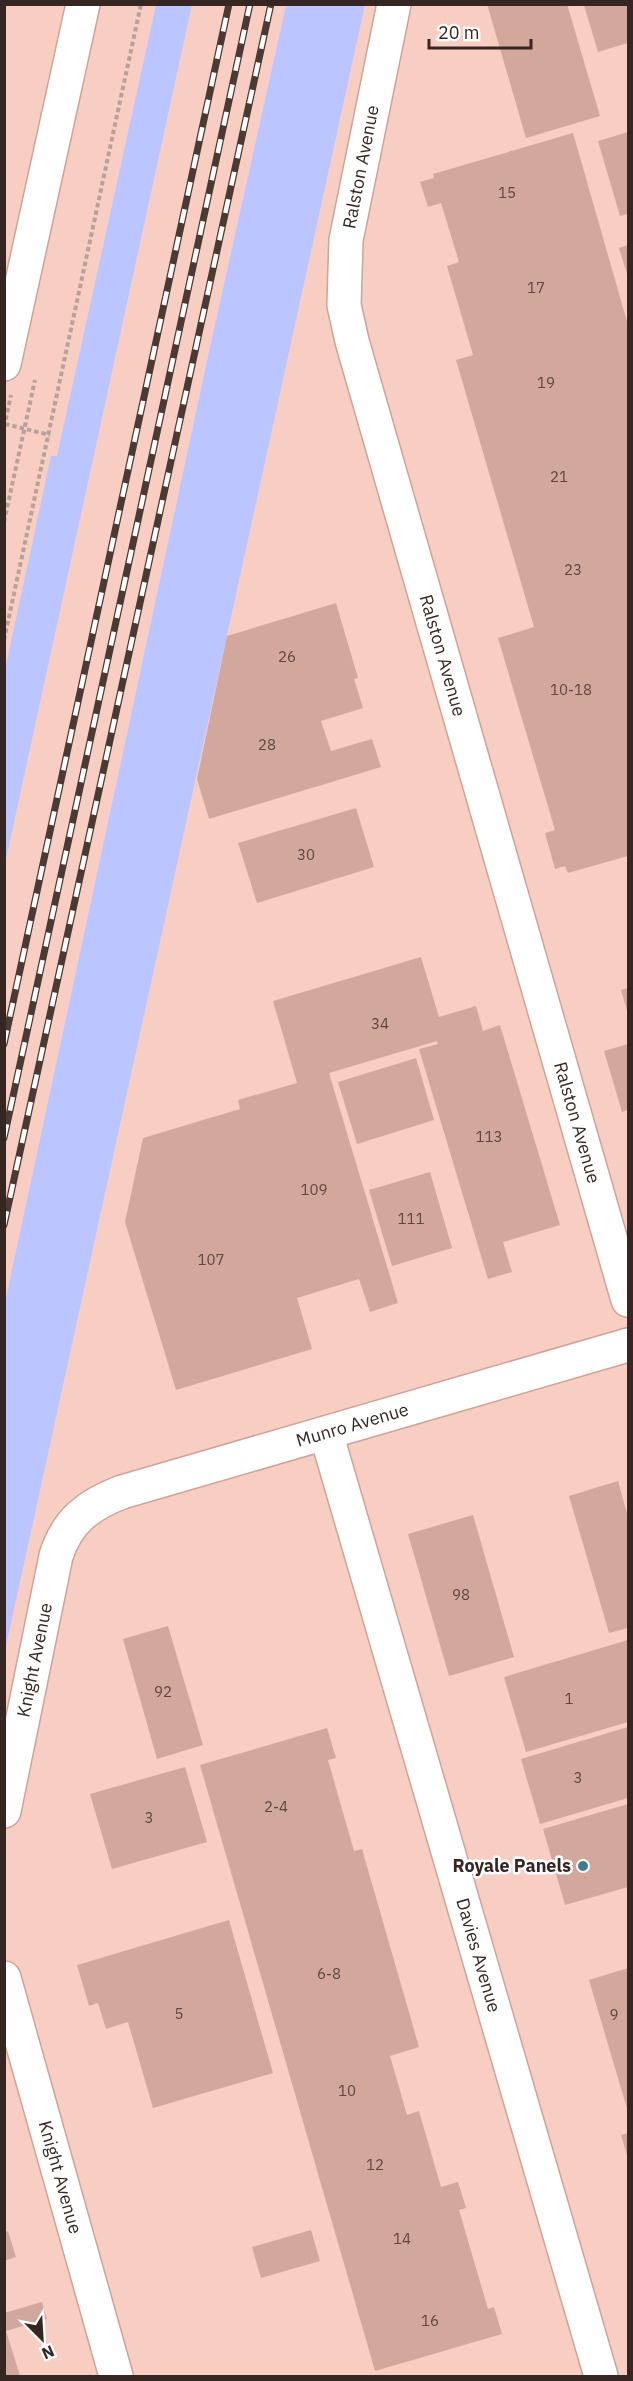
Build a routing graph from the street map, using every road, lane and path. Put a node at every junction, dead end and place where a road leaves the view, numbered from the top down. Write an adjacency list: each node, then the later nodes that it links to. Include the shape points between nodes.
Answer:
1 (83, 4): 4 (street)
2 (141, 4): 6 (path)
3 (394, 4): 8 (street, Ralston Avenue, via 346,240 345,305 352,341)
4 (4, 364)
5 (5, 424): 6 (path)
6 (50, 435): 7 (path)
7 (4, 640)
8 (628, 1300)
9 (628, 1345): 10 (street, Munro Avenue)
10 (326, 1433): 11 (street, Munro Avenue, via 122,1492); 15 (street, Davies Avenue)
11 (80, 1516): 12 (street, Knight Avenue, via 65,1533 56,1556)
12 (4, 1811)
13 (4, 1978): 14 (street, Knight Avenue)
14 (116, 2376)
15 (601, 2376)

